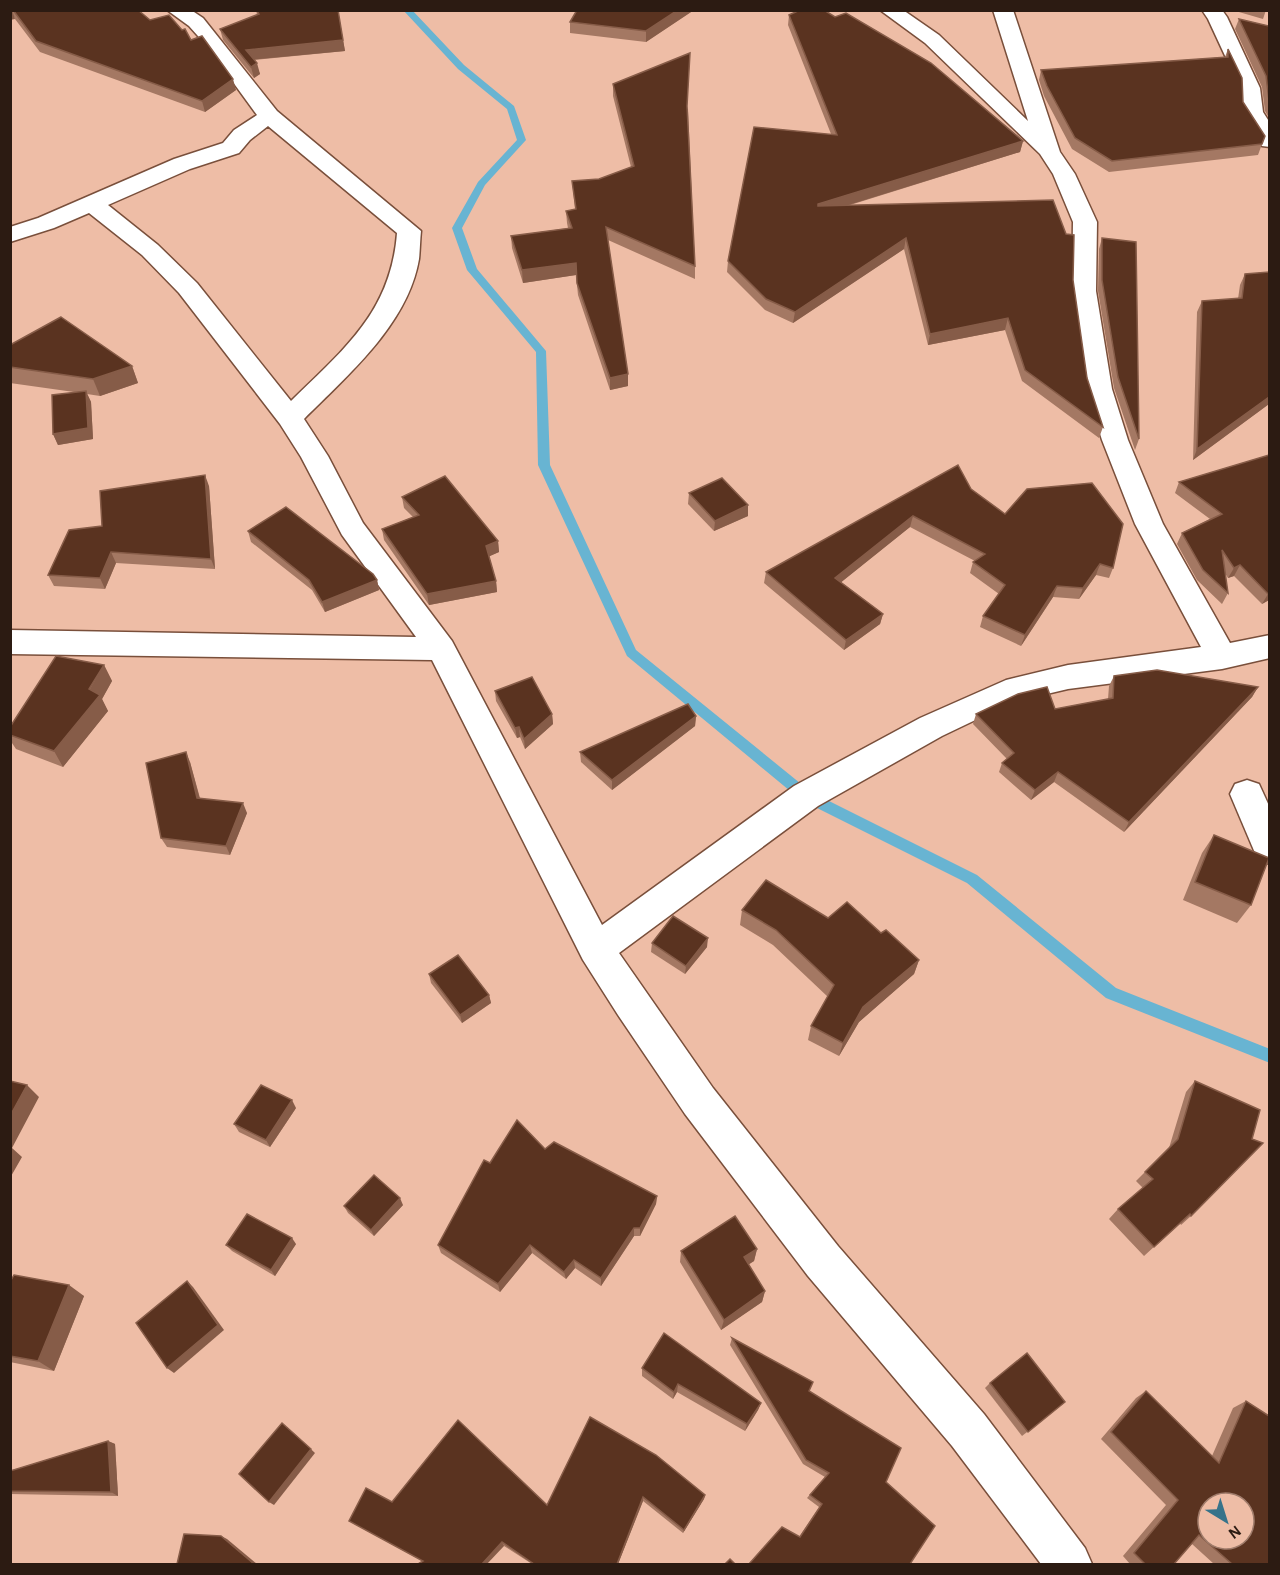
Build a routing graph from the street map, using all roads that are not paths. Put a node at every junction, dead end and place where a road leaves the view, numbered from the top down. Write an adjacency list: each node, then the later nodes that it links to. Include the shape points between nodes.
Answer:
1 (176, 10): 7 (street, via 195,22 213,41)
2 (889, 10): 9 (street, via 932,39)
3 (1003, 10): 9 (street)
4 (1214, 14): 5 (street); 6 (street)
5 (1238, 22)
6 (1259, 89): 8 (street, via 1252,112)
7 (269, 116): 10 (street, via 231,148); 12 (street, via 409,231 410,251 398,292 365,341)
8 (1269, 141)
9 (1049, 152): 16 (street, via 1064,174 1085,222 1084,291 1099,389 1115,440 1149,524)
10 (90, 202): 11 (street); 12 (street, via 150,250 188,288)
11 (10, 235)
12 (290, 418): 15 (street, via 352,528)
13 (10, 642): 15 (street)
14 (1269, 646): 16 (street)
15 (441, 649): 19 (street)
16 (1222, 657): 19 (street, via 1068,677 1006,692 931,727 806,796)
17 (1247, 794): 18 (street)
18 (1269, 850)
19 (596, 949): 20 (street, via 699,1101 823,1261 968,1430)
20 (1069, 1564)

